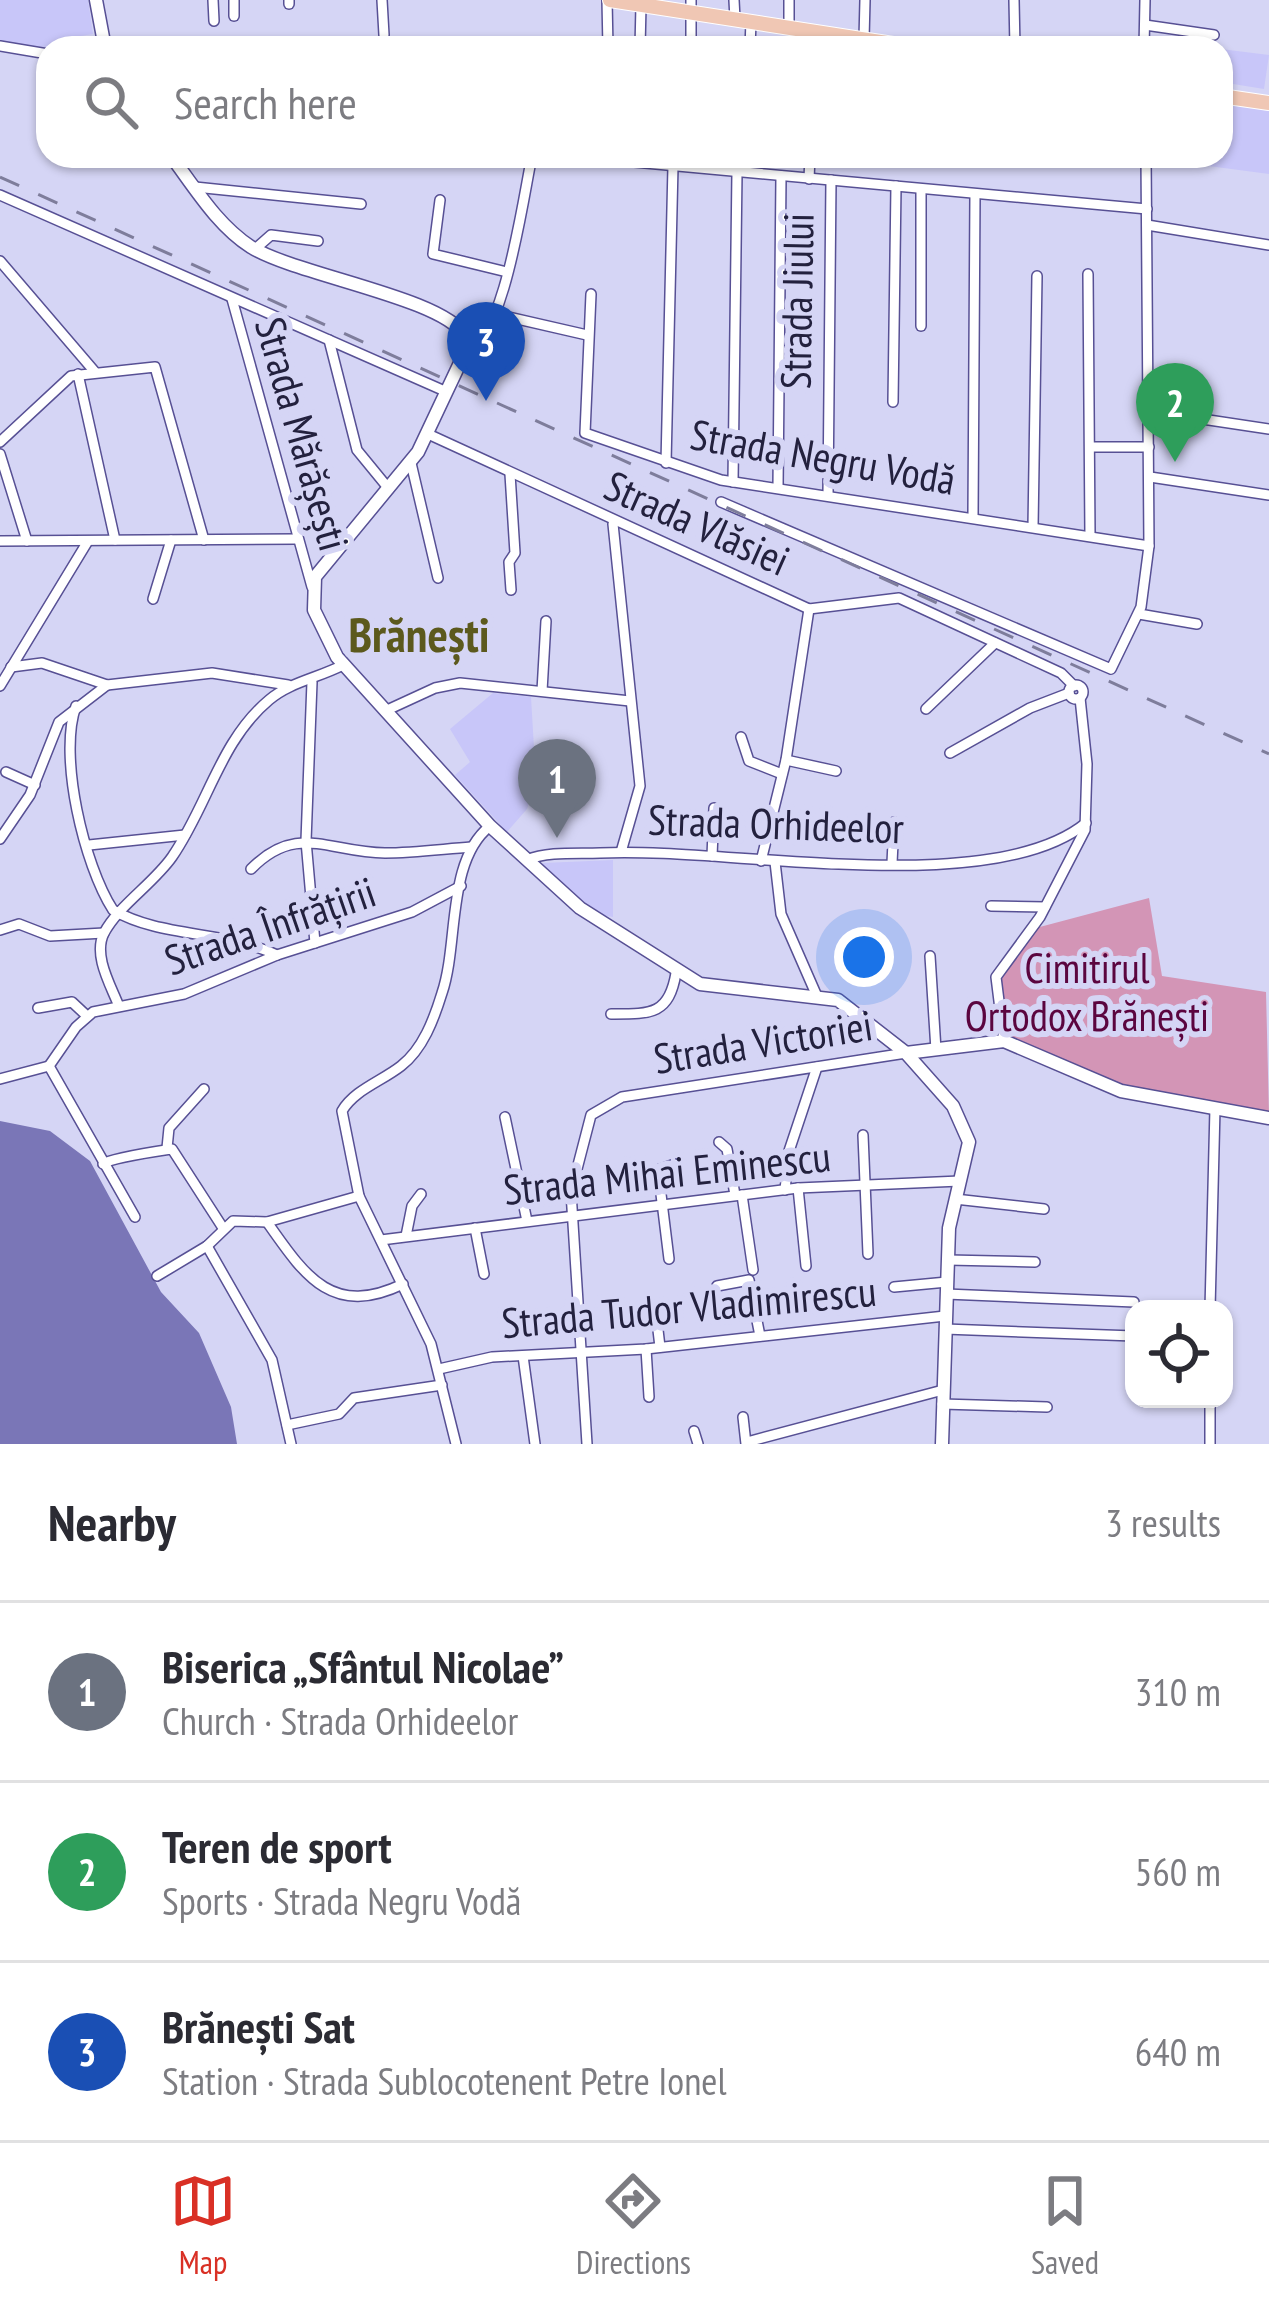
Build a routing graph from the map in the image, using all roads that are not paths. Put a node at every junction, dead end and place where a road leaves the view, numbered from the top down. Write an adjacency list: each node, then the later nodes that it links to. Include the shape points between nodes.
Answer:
1 (96, 0): 20 (main road)
2 (213, 0): 15 (street)
3 (234, 0): 13 (street)
4 (382, 0): 18 (street)
5 (609, 0): 11 (main road); 21 (street)
6 (734, 0): 14 (street)
7 (789, 0): 17 (street)
8 (865, 0): 26 (street)
9 (1014, 0): 27 (street)
10 (1145, 0): 16 (street)
11 (640, 5): 12 (main road); 22 (street)
12 (683, 6): 14 (main road); 23 (street)
13 (234, 16)
14 (743, 20): 17 (main road); 24 (street)
15 (214, 22)
16 (1144, 25): 19 (street); 28 (street)
17 (789, 28): 25 (main road)
18 (384, 35)
19 (1214, 35)
20 (103, 36)
21 (608, 36)
22 (640, 36)
23 (689, 36)
24 (748, 36)
25 (844, 36)
26 (864, 36)
27 (1015, 36)
28 (1144, 36)
29 (0, 46): 30 (street)
30 (36, 52)
31 (1233, 98): 32 (main road)
32 (1269, 104)
33 (181, 168): 44 (main road)
34 (529, 168): 56 (street)
35 (673, 168): 80 (street)
36 (694, 168): 39 (street)
37 (809, 168): 41 (street)
38 (1146, 168): 50 (street)
39 (737, 172): 40 (street); 83 (street)
40 (781, 176): 41 (street); 84 (street)
41 (809, 178): 42 (street)
42 (831, 180): 43 (street); 86 (street, Strada Jiului)
43 (896, 186): 45 (street); 71 (street)
44 (195, 187): 49 (street); 54 (main road)
45 (921, 189): 46 (street); 62 (street)
46 (975, 194): 50 (street); 89 (street)
47 (0, 195): 60 (street, Strada Mărășești)
48 (440, 200): 56 (street, via 433,254)
49 (362, 204)
50 (1147, 209): 51 (street)
51 (1147, 225): 53 (street); 72 (street)
52 (318, 242): 54 (street, via 272,235)
53 (1269, 245)
54 (255, 249): 63 (main road, via 439,313)
55 (0, 261): 68 (street)
56 (507, 272): 61 (street)
57 (1088, 274): 76 (street)
58 (1036, 276): 91 (street)
59 (591, 293): 64 (street, Strada Negru Vodă)
60 (232, 299): 65 (street, Strada Mărășești); 93 (street, Strada Mărășești)
61 (495, 314): 64 (street); 66 (street)
62 (921, 326)
63 (462, 331): 66 (street); 67 (main road)
64 (587, 335): 80 (street, Strada Negru Vodă, via 585,433)
65 (329, 340): 70 (street, Strada Mărășești); 85 (street, via 357,450)
66 (479, 341): 67 (street)
67 (463, 356): 70 (main road)
68 (95, 372): 69 (street); 96 (street, via 158,370)
69 (78, 374): 75 (street); 94 (street)
70 (447, 392): 74 (main road)
71 (893, 402)
72 (1149, 411): 73 (street); 77 (street)
73 (1269, 429)
74 (428, 434): 79 (main road); 81 (street, Strada Vlăsiei)
75 (0, 442)
76 (1090, 447): 77 (street); 92 (street)
77 (1149, 447): 82 (street)
78 (0, 454): 98 (street)
79 (411, 463): 85 (main road); 101 (street)
80 (666, 463): 83 (street, Strada Negru Vodă)
81 (510, 474): 90 (street, Strada Vlăsiei); 104 (street)
82 (1150, 477): 87 (street); 100 (street)
83 (733, 482): 84 (street, Strada Negru Vodă)
84 (778, 488): 86 (street, Strada Negru Vodă)
85 (389, 489): 103 (main road)
86 (828, 495): 89 (street, Strada Negru Vodă)
87 (1269, 495)
88 (721, 502): 102 (street)
89 (973, 517): 91 (street, Strada Negru Vodă)
90 (613, 524): 107 (street, Strada Vlăsiei); 122 (street)
91 (1033, 527): 92 (street, Strada Negru Vodă)
92 (1090, 536): 100 (street, Strada Negru Vodă)
93 (297, 539): 96 (street); 103 (street, Strada Mărășești)
94 (115, 540): 95 (street); 99 (street)
95 (171, 540): 96 (street); 106 (street)
96 (203, 540)
97 (0, 541): 98 (street)
98 (27, 541): 99 (street)
99 (88, 541): 111 (street)
100 (1150, 546): 108 (street)
101 (438, 578)
102 (896, 578): 105 (street); 108 (street, via 1111,669)
103 (312, 587): 114 (main road, via 316,617)
104 (511, 590)
105 (884, 597): 107 (street, Strada Vlăsiei); 112 (street, Strada Vlăsiei)
106 (153, 599)
107 (809, 609): 128 (street)
108 (1139, 614): 110 (street)
109 (546, 621): 120 (street)
110 (1197, 624)
111 (39, 626): 113 (street); 115 (street)
112 (995, 643): 121 (street, Strada Vlăsiei, via 1060,673); 124 (street)
113 (42, 663): 115 (street); 118 (street)
114 (343, 665): 117 (street); 125 (main road)
115 (10, 667): 116 (street)
116 (1, 682)
117 (312, 682): 119 (street); 139 (street)
118 (107, 685): 119 (street, via 212,673); 123 (street)
119 (288, 685): 137 (street, via 237,734)
120 (542, 691): 122 (street); 125 (street, via 451,683)
121 (1074, 692): 127 (street); 135 (street)
122 (630, 701): 142 (street, via 640,794)
123 (76, 706): 132 (street, via 59,722); 140 (street, via 71,777)
124 (926, 709)
125 (385, 711): 136 (main road)
126 (741, 737): 131 (street, via 749,761)
127 (950, 753)
128 (786, 760): 129 (street); 131 (street)
129 (836, 771)
130 (6, 772): 132 (street)
131 (782, 774): 145 (street)
132 (35, 785): 138 (street)
133 (714, 808): 143 (street)
134 (894, 822): 147 (street)
135 (1086, 823): 147 (street, Strada Orhideelor, via 1027,854); 151 (street)
136 (490, 826): 141 (street); 144 (main road)
137 (185, 835): 140 (street); 152 (street)
138 (0, 839)
139 (306, 841): 141 (street, via 386,853); 148 (street, via 274,848); 155 (street)
140 (89, 845): 152 (street, via 104,894)
141 (471, 847): 149 (street)
142 (620, 852): 143 (street, Strada Orhideelor); 144 (street, Strada Orhideelor)
143 (712, 856): 145 (street, Strada Orhideelor)
144 (527, 860): 158 (main road, via 592,917)
145 (761, 861): 146 (street, Strada Orhideelor)
146 (776, 862): 147 (street, Strada Orhideelor); 159 (street, via 781,914)
147 (892, 863)
148 (251, 869)
149 (461, 886): 155 (street, Strada Înfrățirii, via 412,912); 185 (street, via 427,1031 403,1065 347,1101 342,1123)
150 (991, 906): 151 (street)
151 (1045, 908): 164 (street, via 996,977)
152 (120, 914): 154 (street); 156 (street, via 221,934)
153 (0, 930): 154 (street)
154 (104, 933): 160 (street, via 102,960)
155 (316, 943): 156 (street, Strada Înfrățirii)
156 (277, 956): 160 (street, Strada Înfrățirii, via 184,994)
157 (930, 956): 165 (street)
158 (676, 973): 159 (main road, via 709,987); 162 (street, via 667,1005)
159 (816, 994): 166 (main road, via 846,1004)
160 (118, 1004): 163 (street, Strada Înfrățirii)
161 (38, 1008): 163 (street, via 72,1002)
162 (611, 1014)
163 (87, 1016): 167 (street)
164 (1004, 1041): 165 (main road, Strada Victoriei); 171 (main road, via 1121,1090)
165 (936, 1050): 166 (main road, Strada Victoriei)
166 (906, 1053): 168 (street, Strada Victoriei); 179 (main road, via 964,1122 969,1142)
167 (50, 1066): 169 (street); 177 (street)
168 (817, 1067): 182 (street); 189 (street, Strada Victoriei, via 607,1102 591,1115 580,1145)
169 (0, 1079)
170 (204, 1089): 176 (street, via 170,1128)
171 (1215, 1108): 173 (main road); 210 (street)
172 (505, 1118): 191 (street)
173 (1269, 1118)
174 (863, 1135): 180 (street)
175 (719, 1142): 184 (street)
176 (167, 1148): 177 (street); 193 (street)
177 (103, 1163): 190 (street)
178 (675, 1164): 187 (street, via 658,1171)
179 (960, 1181): 180 (street, Strada Mihai Eminescu); 186 (main road)
180 (866, 1185): 181 (street, Strada Mihai Eminescu); 198 (street)
181 (798, 1188): 182 (street, Strada Mihai Eminescu); 202 (street)
182 (785, 1190): 184 (street, Strada Mihai Eminescu)
183 (422, 1194): 195 (street)
184 (738, 1195): 187 (street, Strada Mihai Eminescu); 203 (street)
185 (359, 1196): 192 (street); 196 (street)
186 (955, 1199): 188 (street); 200 (main road)
187 (662, 1204): 189 (street, Strada Mihai Eminescu); 199 (street)
188 (1044, 1209)
189 (572, 1215): 191 (street, Strada Mihai Eminescu); 218 (street, Strada Victoriei)
190 (135, 1216)
191 (526, 1221): 194 (street, Strada Mihai Eminescu)
192 (267, 1222): 193 (street, via 244,1219); 206 (street, via 319,1286 366,1300)
193 (224, 1228): 197 (street)
194 (475, 1228): 195 (street, Strada Mihai Eminescu); 204 (street)
195 (406, 1236): 196 (street, Strada Mihai Eminescu)
196 (381, 1240): 206 (street)
197 (207, 1246): 205 (street); 227 (street, via 272,1360)
198 (868, 1254)
199 (669, 1259)
200 (948, 1260): 201 (street); 209 (main road)
201 (1035, 1262)
202 (806, 1265)
203 (753, 1270)
204 (484, 1274)
205 (157, 1276)
206 (403, 1284): 220 (street)
207 (717, 1286): 215 (street, via 749,1280)
208 (894, 1287): 209 (street)
209 (946, 1288): 211 (street); 213 (main road)
210 (1210, 1300)
211 (1125, 1301)
212 (656, 1313): 216 (street)
213 (945, 1323): 214 (street, Strada Tudor Vladimirescu); 215 (street, Strada Tudor Vladimirescu); 223 (main road)
214 (1125, 1335)
215 (760, 1336): 216 (street, Strada Tudor Vladimirescu)
216 (660, 1347): 217 (street, Strada Tudor Vladimirescu)
217 (646, 1349): 218 (street, Strada Tudor Vladimirescu); 222 (street)
218 (582, 1354): 219 (street, Strada Tudor Vladimirescu); 233 (street, Strada Victoriei)
219 (524, 1356): 220 (street, Strada Tudor Vladimirescu); 232 (street)
220 (439, 1369): 221 (street)
221 (442, 1385): 227 (street, via 351,1399 339,1414); 231 (street)
222 (650, 1397)
223 (943, 1397): 224 (street); 229 (street); 235 (main road)
224 (1047, 1407)
225 (1210, 1408): 236 (street)
226 (743, 1417): 229 (street)
227 (287, 1425): 230 (street)
228 (694, 1431): 234 (street)
229 (747, 1443)
230 (291, 1444)
231 (456, 1444)
232 (536, 1444)
233 (587, 1444)
234 (698, 1444)
235 (942, 1444)
236 (1210, 1444)

